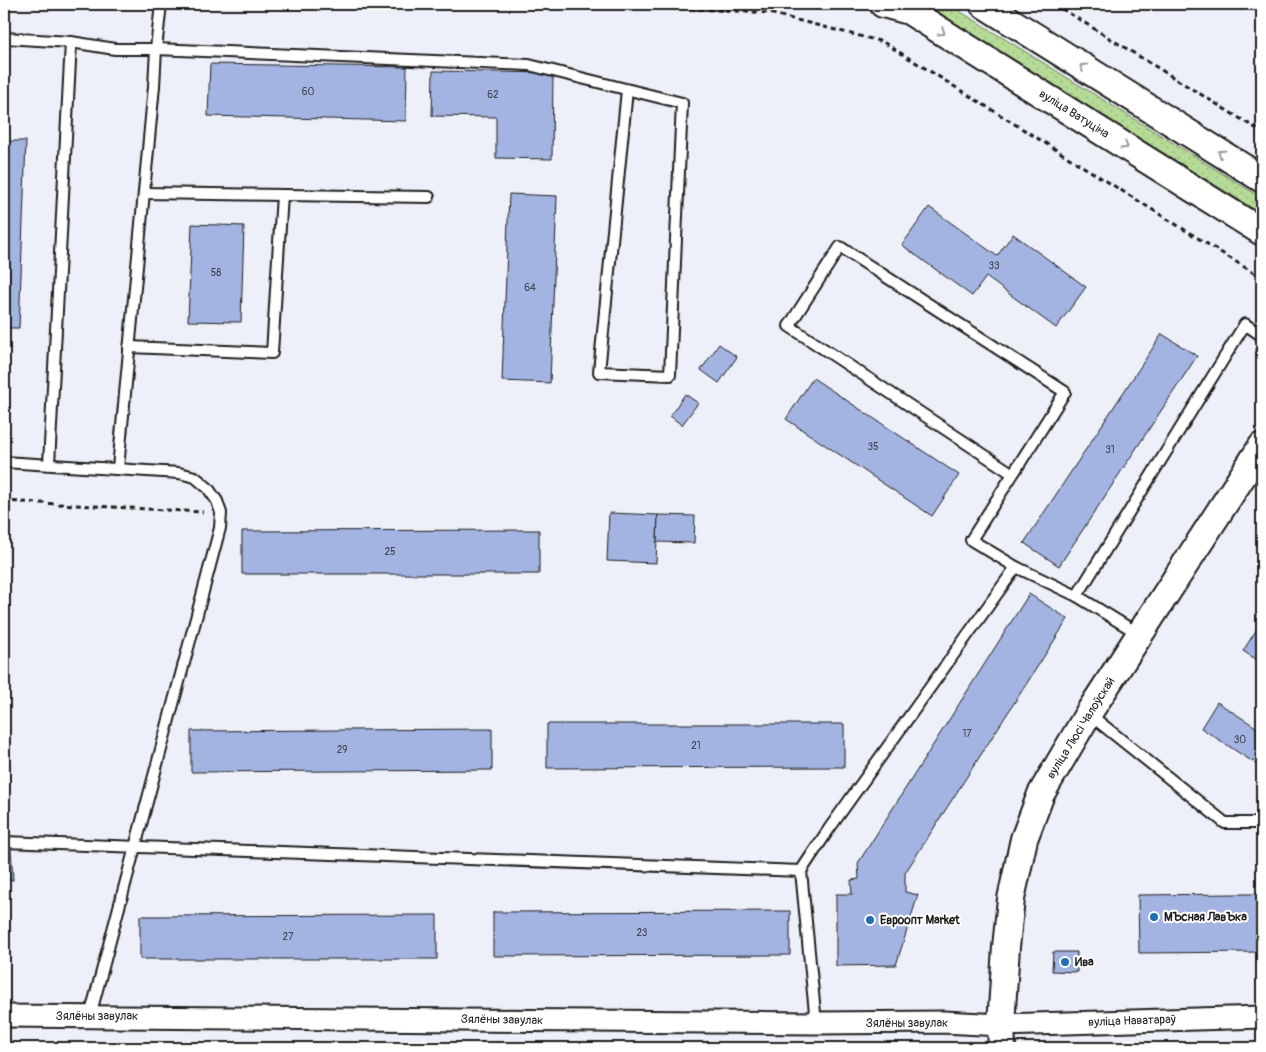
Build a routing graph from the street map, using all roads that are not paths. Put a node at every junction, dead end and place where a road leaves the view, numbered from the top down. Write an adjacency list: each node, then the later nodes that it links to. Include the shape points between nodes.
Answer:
1 (161, 4): 6 (lane)
2 (883, 4): 12 (street, вуліца Ватуціна, one-way to 12, via 909,11)
3 (983, 4): 8 (street, one-way to 3)
4 (4, 38): 5 (lane)
5 (71, 42): 6 (lane, via 115,49); 17 (lane)
6 (156, 49): 7 (lane, via 529,65); 9 (lane)
7 (627, 90): 7 (lane, via 682,103 670,376 599,372)
8 (1262, 179)
9 (144, 193): 10 (lane); 14 (lane)
10 (282, 195): 11 (lane); 14 (lane, via 272,353)
11 (429, 197)
12 (1262, 232)
13 (1262, 336): 21 (lane, via 1245,324)
14 (129, 347): 18 (lane)
15 (1262, 446): 22 (street, вуліца Люсі Чалоўскай)
16 (4, 462): 17 (lane)
17 (49, 464): 18 (lane)
18 (118, 468): 26 (lane, via 195,477 208,488 221,513 220,528)
19 (1013, 474): 19 (lane, via 1065,392 840,247 789,326); 20 (lane, via 971,540)
20 (1016, 567): 21 (lane); 27 (lane)
21 (1077, 596): 22 (lane)
22 (1140, 635): 23 (street, вуліца Люсі Чалоўскай)
23 (1088, 714): 24 (lane, via 1226,823); 32 (street, вуліца Люсі Чалоўскай, via 1041,794 1024,839 1011,899)
24 (1262, 823)
25 (4, 842): 26 (lane)
26 (136, 846): 27 (lane); 29 (lane)
27 (801, 871): 31 (lane)
28 (4, 1016): 29 (street, Зялёны завулак)
29 (90, 1016): 31 (street, Зялёны завулак)
30 (1262, 1017): 32 (street, вуліца Наватараў)
31 (816, 1023): 32 (street, Зялёны завулак, via 944,1022)
32 (1001, 1037)

